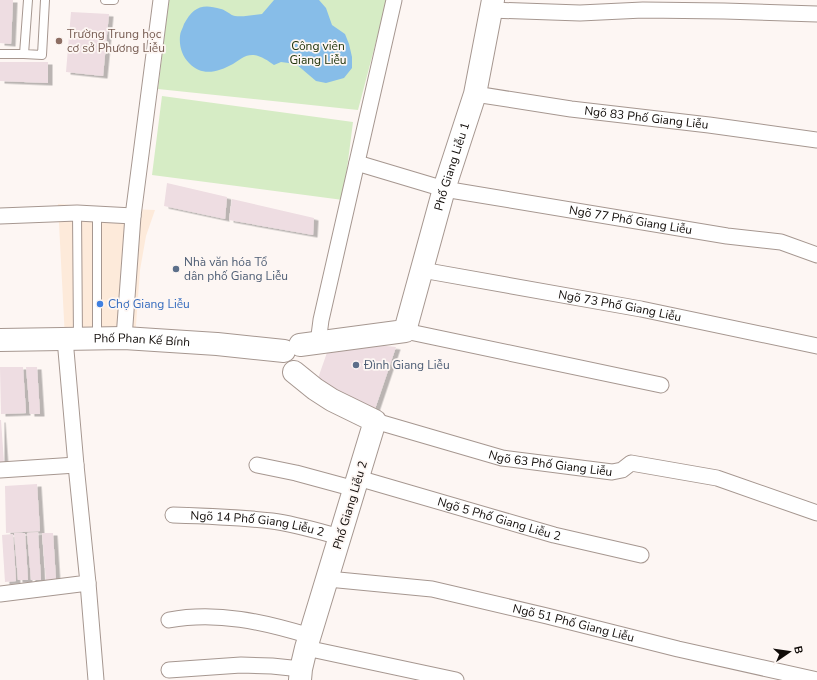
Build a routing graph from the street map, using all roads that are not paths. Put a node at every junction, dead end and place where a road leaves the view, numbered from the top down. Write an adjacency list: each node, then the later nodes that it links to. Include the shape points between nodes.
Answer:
1 (28, 0): 10 (lane)
2 (45, 0): 10 (lane, via 42,55)
3 (105, 0): 4 (lane)
4 (114, 0)
5 (161, 0): 18 (street)
6 (394, 0): 13 (street)
7 (492, 5): 8 (street, via 580,13 643,10); 11 (main road, Phố Giang Liễu 1)
8 (817, 14)
9 (0, 54): 10 (lane)
10 (24, 54)
11 (475, 94): 12 (street, Ngõ 83 Phố Giang Liễu, via 571,109); 14 (main road, Phố Giang Liễu 1)
12 (817, 140)
13 (357, 164): 14 (street, Ngõ 77 Phố Giang Liễu); 25 (street, via 321,320)
14 (444, 189): 19 (street, Ngõ 77 Phố Giang Liễu, via 727,236 781,242); 20 (main road, Phố Giang Liễu 1)
15 (77, 213): 16 (street); 17 (street); 23 (lane)
16 (97, 215): 18 (street); 23 (lane)
17 (0, 216)
18 (133, 216): 22 (street)
19 (817, 255)
20 (422, 270): 21 (main road, Phố Giang Liễu 1); 26 (street, Ngõ 73 Phố Giang Liễu, via 641,308)
21 (405, 331): 25 (main road, Phố Phan Kế Bính); 27 (street)
22 (124, 338): 23 (main road, Phố Phan Kế Bính); 25 (main road, Phố Phan Kế Bính)
23 (80, 339): 24 (main road, Phố Phan Kế Bính); 29 (street)
24 (0, 340)
25 (301, 346): 28 (main road, via 282,360 284,365 332,400)
26 (817, 346)
27 (661, 385)
28 (375, 421): 32 (main road, Phố Giang Liễu 2); 33 (street, Ngõ 63 Phố Giang Liễu, via 502,458 612,472 622,470 632,462 717,478)
29 (76, 465): 31 (street); 38 (street)
30 (257, 465): 32 (street, Ngõ 5 Phố Giang Liễu 2)
31 (0, 470)
32 (356, 483): 35 (main road, Phố Giang Liễu 2); 36 (street, Ngõ 5 Phố Giang Liễu 2)
33 (817, 513)
34 (173, 515): 35 (street, Ngõ 14 Phố Giang Liễu 2, via 272,521)
35 (340, 537): 37 (main road, Phố Giang Liễu 2)
36 (641, 555)
37 (328, 579): 41 (main road, Phố Giang Liễu 2); 46 (street, Ngõ 51 Phố Giang Liễu, via 432,589)
38 (88, 583): 39 (street); 44 (street)
39 (0, 594)
40 (169, 620): 41 (street, via 223,616 255,621)
41 (308, 642): 43 (main road, Phố Giang Liễu 2); 45 (street)
42 (168, 670): 43 (street, via 241,665 272,666)
43 (300, 675)
44 (96, 680)
45 (456, 680)
46 (817, 680)

